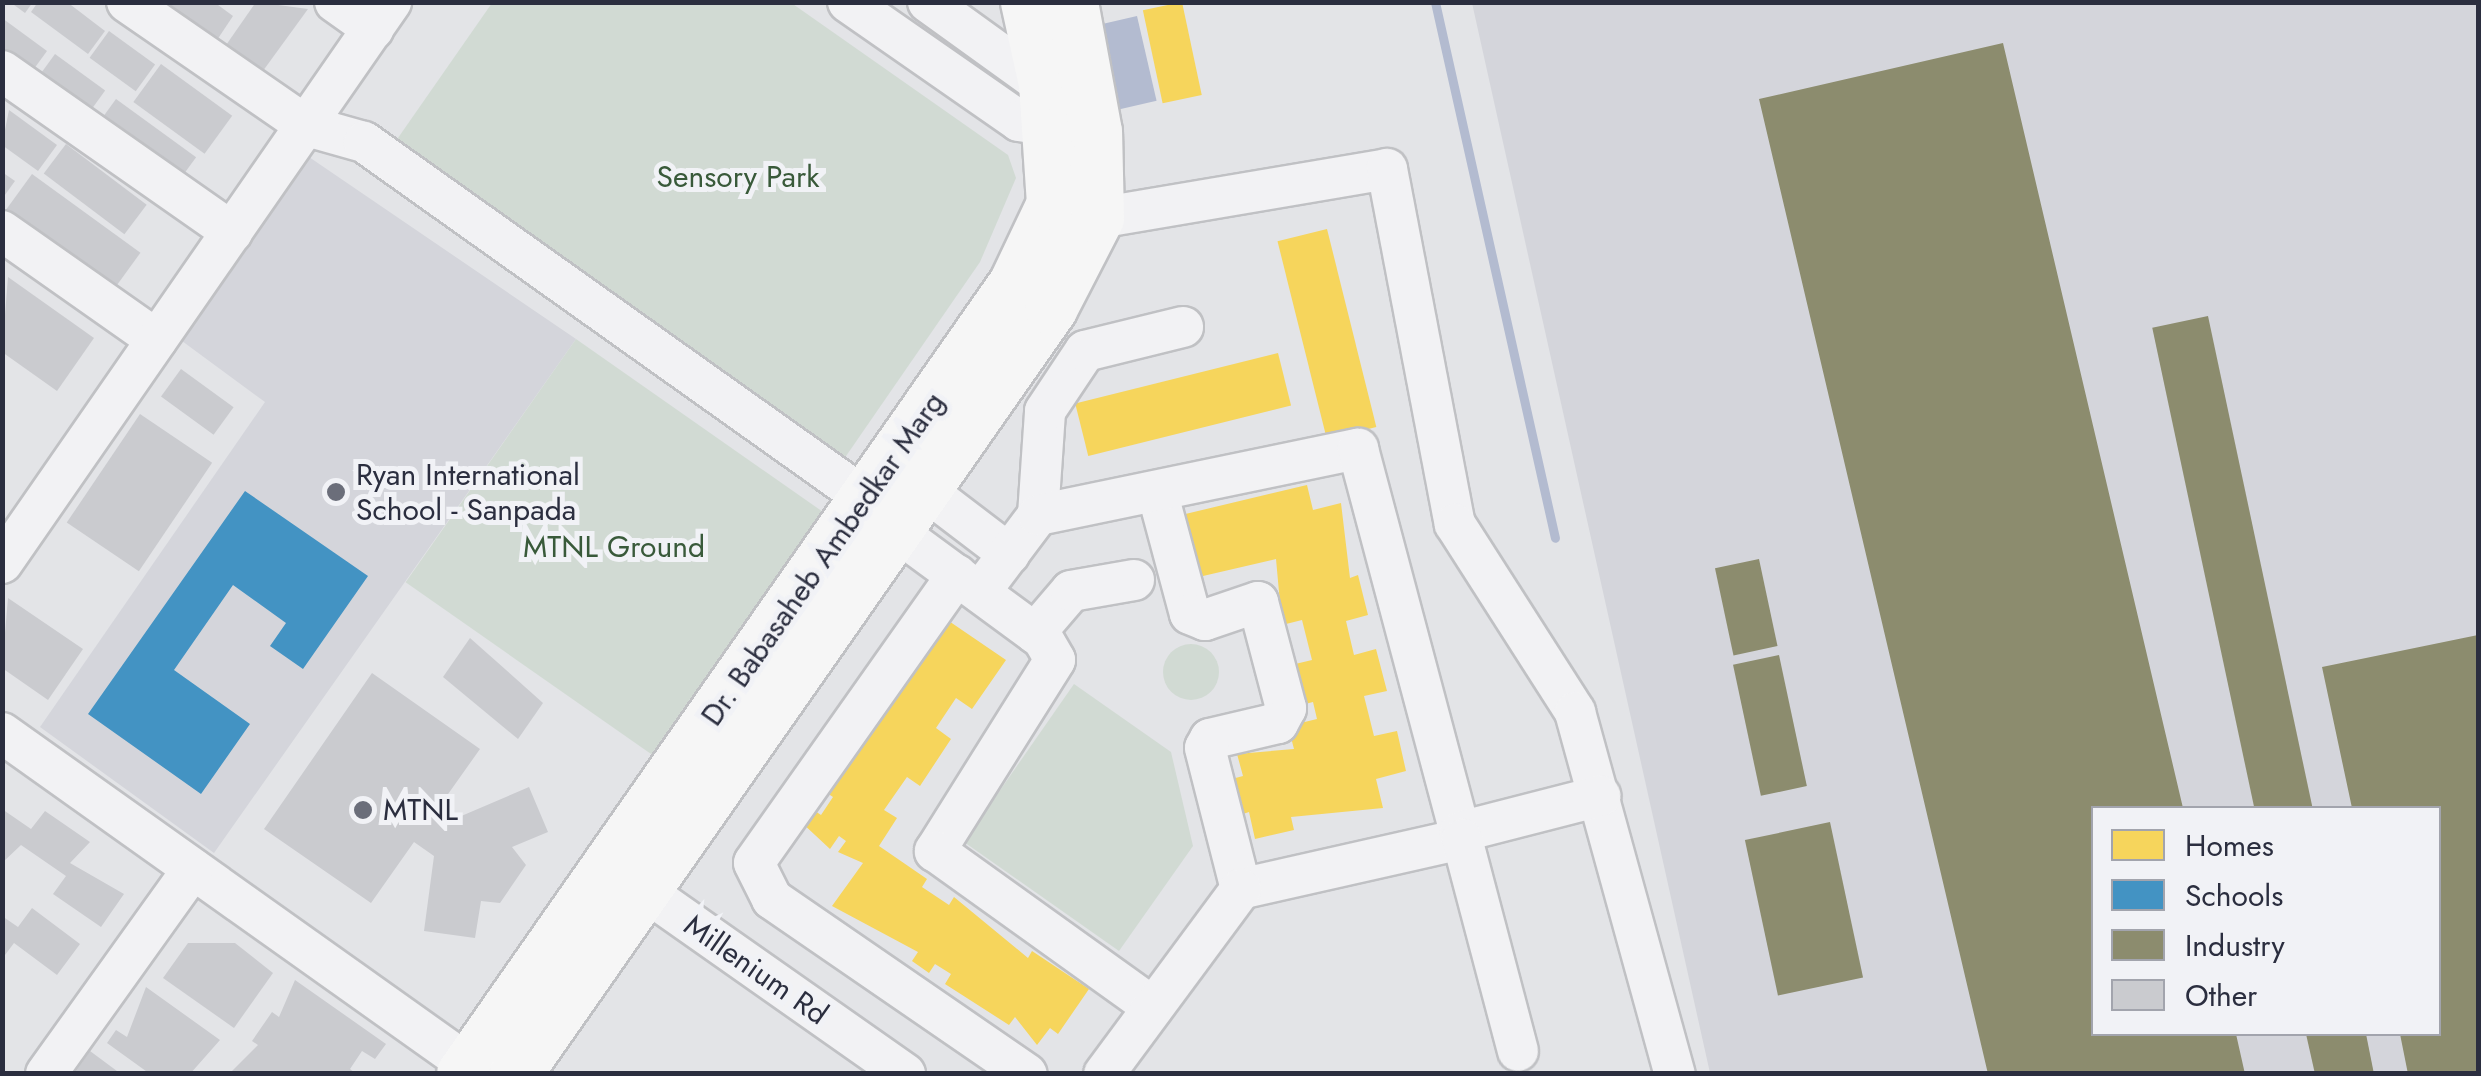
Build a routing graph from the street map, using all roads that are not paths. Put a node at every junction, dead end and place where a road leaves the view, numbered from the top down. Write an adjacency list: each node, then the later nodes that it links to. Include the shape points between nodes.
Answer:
1 (127, 2): 10 (street)
2 (335, 2): 7 (street)
3 (848, 2): 9 (street, via 1020,122)
4 (928, 2): 9 (street)
5 (1027, 2): 9 (main road, Dr. Babasaheb Ambedkar Marg)
6 (1072, 2): 9 (main road, Dr. Babasaheb Ambedkar Marg)
7 (382, 16): 10 (street)
8 (2, 71): 13 (street)
9 (1063, 114): 11 (main road, Dr. Babasaheb Ambedkar Marg)
10 (308, 126): 13 (street); 17 (street, via 364,142)
11 (1075, 211): 17 (main road, Dr. Babasaheb Ambedkar Marg, via 1052,309); 25 (street, via 1387,169 1456,524 1575,712)
12 (2, 230): 15 (street)
13 (232, 232): 15 (street)
14 (1183, 327): 18 (street, via 1085,351 1045,410)
15 (157, 340): 20 (street)
16 (1156, 491): 18 (street); 26 (street, via 1358,449); 29 (street, via 1190,614 1205,620 1258,602 1286,708 1278,723 1210,739 1206,748)
17 (896, 506): 19 (street); 22 (street); 28 (main road, Dr. Babasaheb Ambedkar Marg)
18 (1038, 515): 19 (street)
19 (1009, 554): 22 (street)
20 (2, 563)
21 (1134, 580): 23 (street, via 1071,591)
22 (968, 584): 23 (street); 35 (street, via 754,863 772,899 799,920)
23 (1035, 633): 30 (street, via 1053,650 1052,672 935,851)
24 (2, 733): 27 (street)
25 (1600, 796): 26 (street); 37 (street)
26 (1461, 836): 29 (street); 31 (street)
27 (193, 869): 32 (street); 33 (street)
28 (626, 879): 32 (main road, Dr. Babasaheb Ambedkar Marg); 34 (street, Millenium Rd)
29 (1241, 889): 30 (street)
30 (1154, 1007): 36 (street)
31 (1518, 1051)
32 (483, 1071)
33 (46, 1074)
34 (905, 1074)
35 (1027, 1074)
36 (1104, 1074)
37 (1675, 1074)

